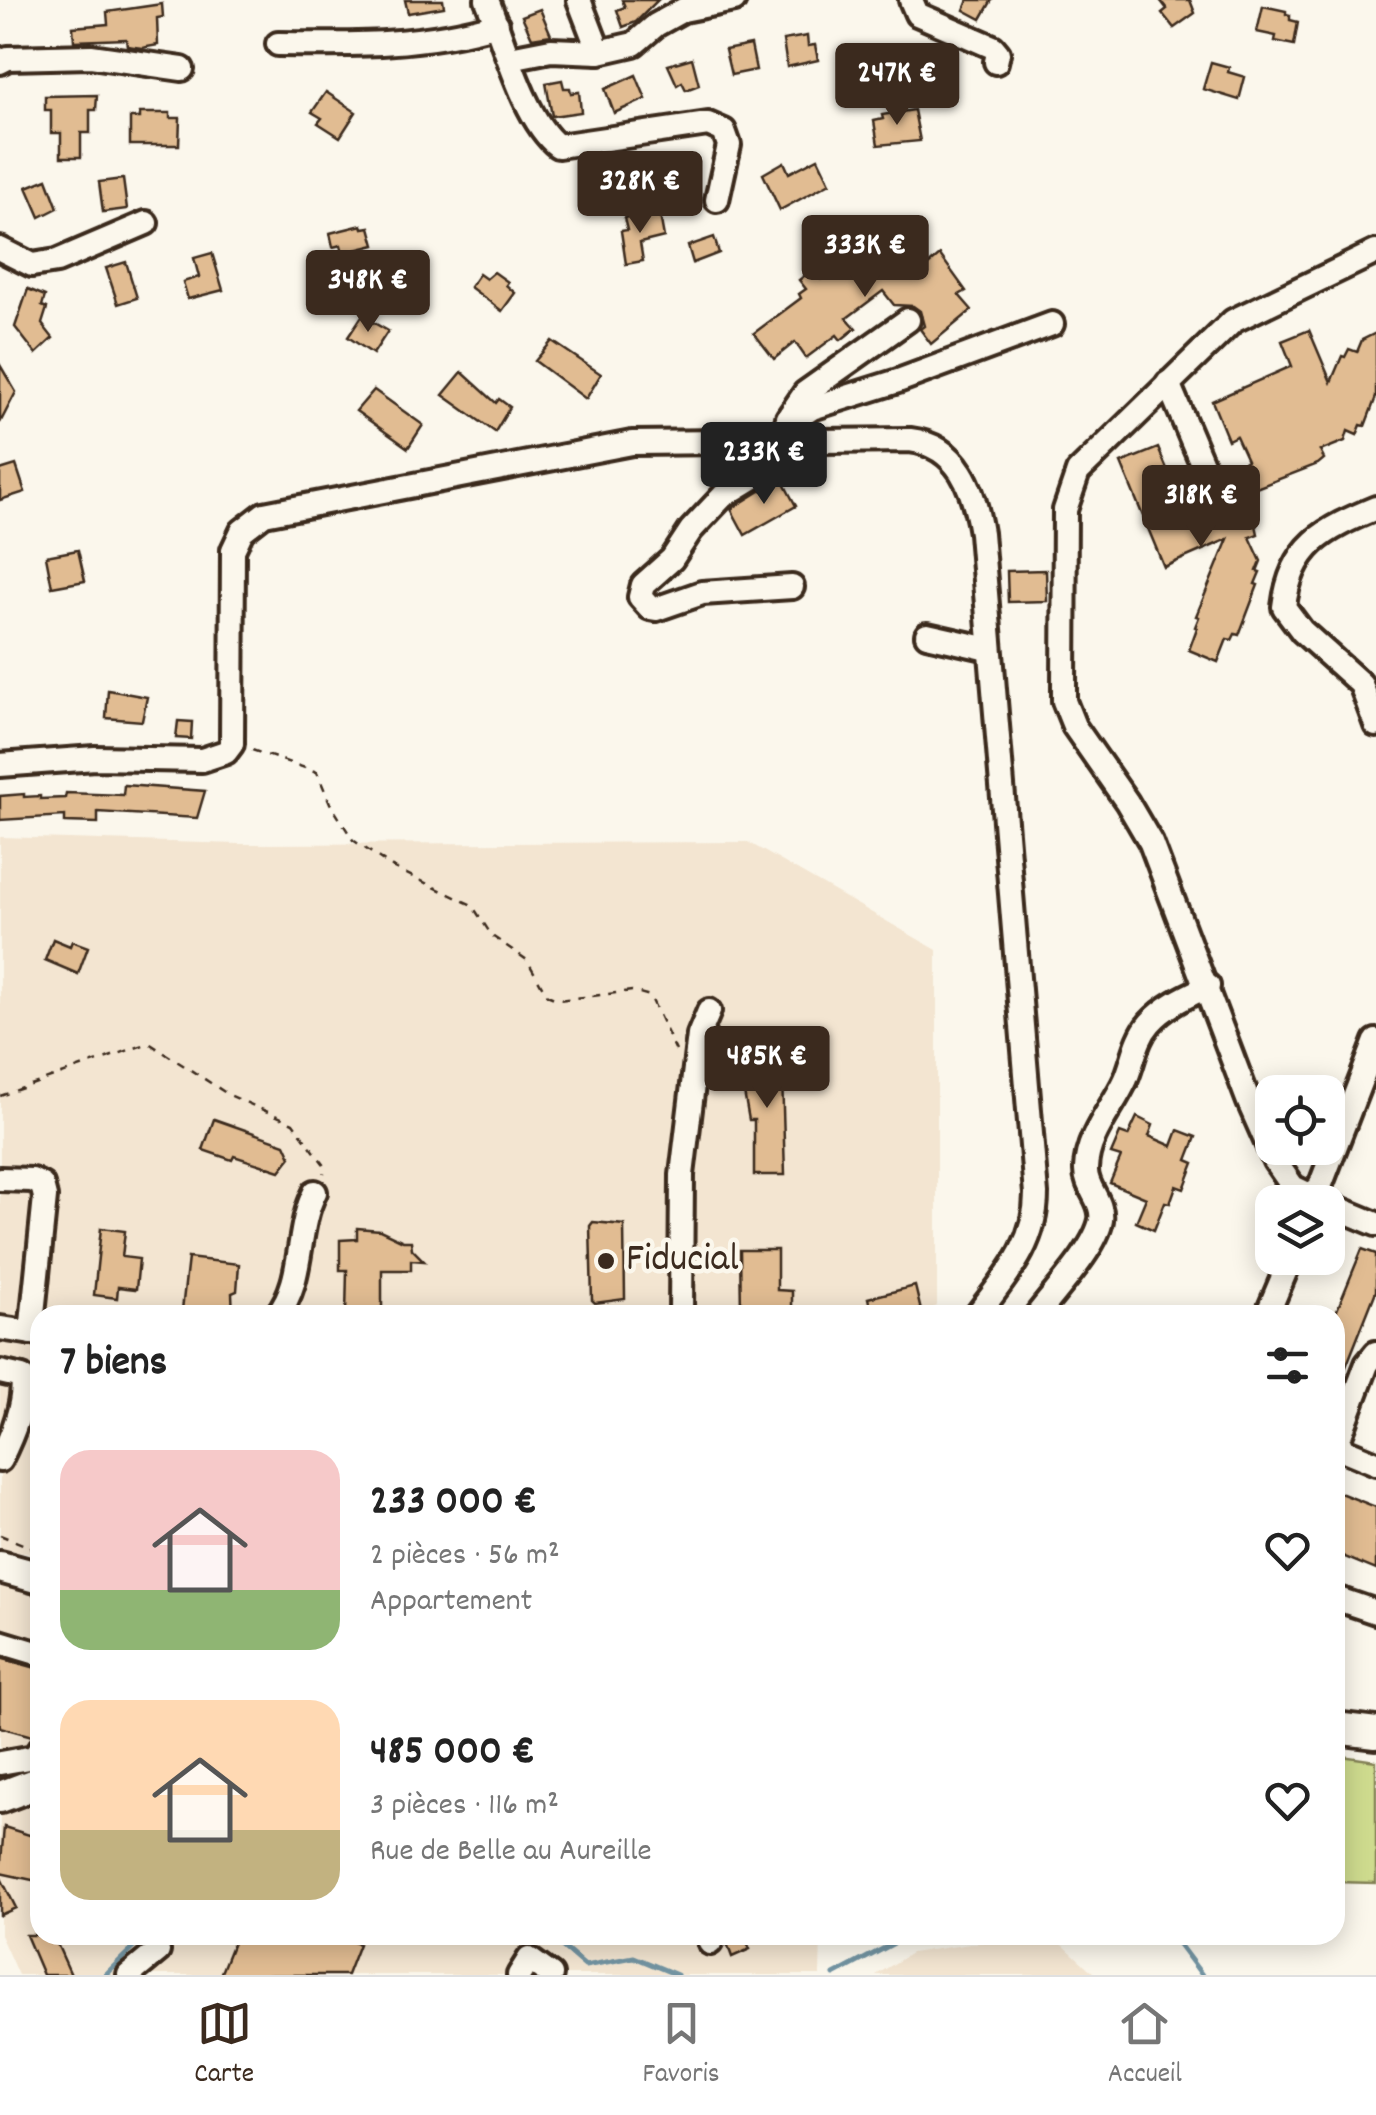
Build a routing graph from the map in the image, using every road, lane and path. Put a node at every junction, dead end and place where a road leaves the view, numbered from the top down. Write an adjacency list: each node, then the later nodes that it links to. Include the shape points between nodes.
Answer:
1 (488, 0): 5 (street)
2 (580, 0): 7 (street)
3 (734, 0): 7 (street, via 683,10 634,44)
4 (911, 0): 10 (street, via 917,14 993,47)
5 (497, 24): 6 (street, via 369,46); 8 (street)
6 (278, 44)
7 (599, 52): 8 (street, via 551,50)
8 (510, 58): 12 (street, via 543,134 558,146 708,124 724,131 729,144)
9 (0, 62): 11 (street, via 90,56)
10 (996, 62)
11 (182, 70)
12 (717, 200)
13 (146, 223): 14 (street, via 44,263 32,265)
14 (0, 249)
15 (1376, 252): 18 (street, via 1244,313)
16 (908, 320): 19 (street, via 805,393)
17 (1052, 324): 19 (street, via 812,408)
18 (1168, 383): 21 (street); 29 (street, via 1083,466 1067,498 1064,701 1151,843)
19 (781, 433): 20 (street); 27 (street, via 620,444 264,514 242,530 233,550)
20 (812, 442): 23 (street, via 723,496 643,585 640,597 656,609 702,594); 25 (street, via 921,442 959,468 977,511)
21 (1212, 488)
22 (1376, 508): 26 (street, via 1320,534 1293,571 1284,607 1361,684)
23 (792, 587)
24 (927, 635): 25 (street)
25 (989, 649): 46 (street, via 1036,1213 1026,1246)
26 (1376, 725)
27 (232, 744): 28 (street, via 202,760); 32 (path, via 316,772 353,840 472,904 492,936 527,960 547,995 650,996 680,1058)
28 (0, 765)
29 (1208, 986): 35 (street, via 1249,1102); 47 (street, via 1168,1007 1140,1037 1087,1159 1087,1182 1101,1221)
30 (709, 1011): 32 (street)
31 (1376, 1041): 36 (street)
32 (695, 1071): 45 (street, via 682,1175)
33 (0, 1096): 37 (path, via 149,1043 229,1096 293,1123 326,1167)
34 (0, 1179): 42 (street, via 42,1185)
35 (1292, 1185)
36 (1326, 1185)
37 (315, 1192): 41 (street, via 302,1225)
38 (1345, 1212): 39 (street)
39 (1376, 1224)
40 (1284, 1275): 48 (street)
41 (295, 1277): 43 (street); 44 (street)
42 (38, 1305)
43 (285, 1305)
44 (300, 1305)
45 (679, 1305)
46 (984, 1305)
47 (1045, 1305)
48 (1271, 1305)
49 (0, 1328): 50 (street)
50 (30, 1333)
51 (1376, 1353): 53 (street)
52 (0, 1372): 55 (street, via 22,1377 24,1389)
53 (1345, 1421)
54 (1345, 1450): 56 (street)
55 (0, 1460)
56 (1376, 1463)
57 (0, 1535): 58 (path)
58 (30, 1547)
59 (0, 1567): 60 (main road)
60 (30, 1575)
61 (1345, 1601): 62 (street)
62 (1376, 1612)
63 (0, 1642): 64 (street)
64 (30, 1651)
65 (1345, 1729): 66 (main road)
66 (1376, 1733)
67 (30, 1762): 68 (street)
68 (0, 1763)
69 (30, 1770): 70 (main road)
70 (0, 1797)
71 (158, 1951): 72 (street)
72 (129, 1975)
73 (519, 1975): 74 (street, via 529,1959)
74 (551, 1975)

